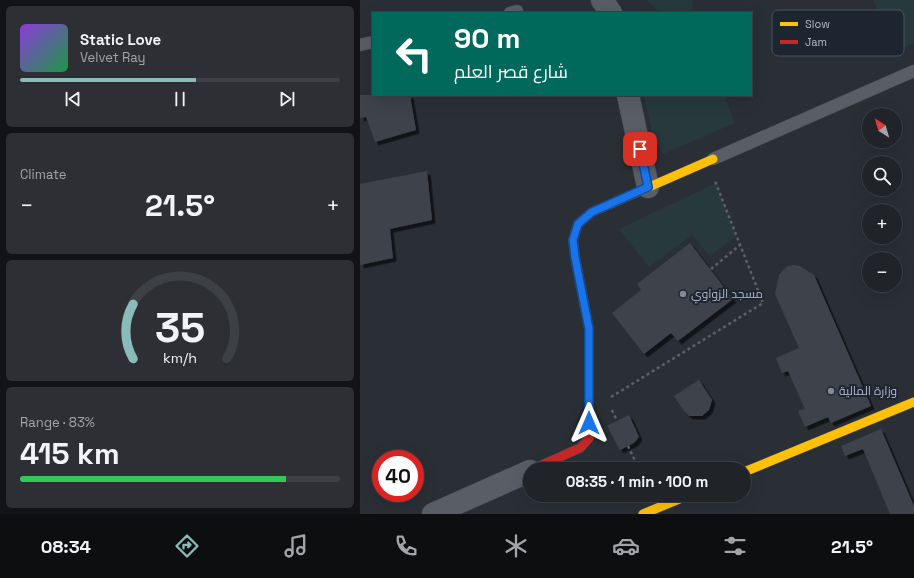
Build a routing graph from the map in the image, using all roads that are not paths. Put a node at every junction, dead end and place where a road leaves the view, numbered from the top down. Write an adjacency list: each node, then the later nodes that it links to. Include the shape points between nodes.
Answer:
1 (602, 0): 2 (street)
2 (610, 12)
3 (372, 42): 4 (lane)
4 (360, 45)
5 (914, 71): 7 (lane)
6 (628, 96): 8 (street)
7 (710, 160): 8 (street)
8 (648, 187): 10 (street, via 592,212 578,224 573,240 589,329 589,438 580,448)
9 (914, 402): 11 (street)
10 (549, 462)
11 (751, 469)
12 (523, 473): 15 (street)
13 (675, 502): 14 (street)
14 (658, 511): 16 (street)
15 (433, 514)
16 (643, 514)

